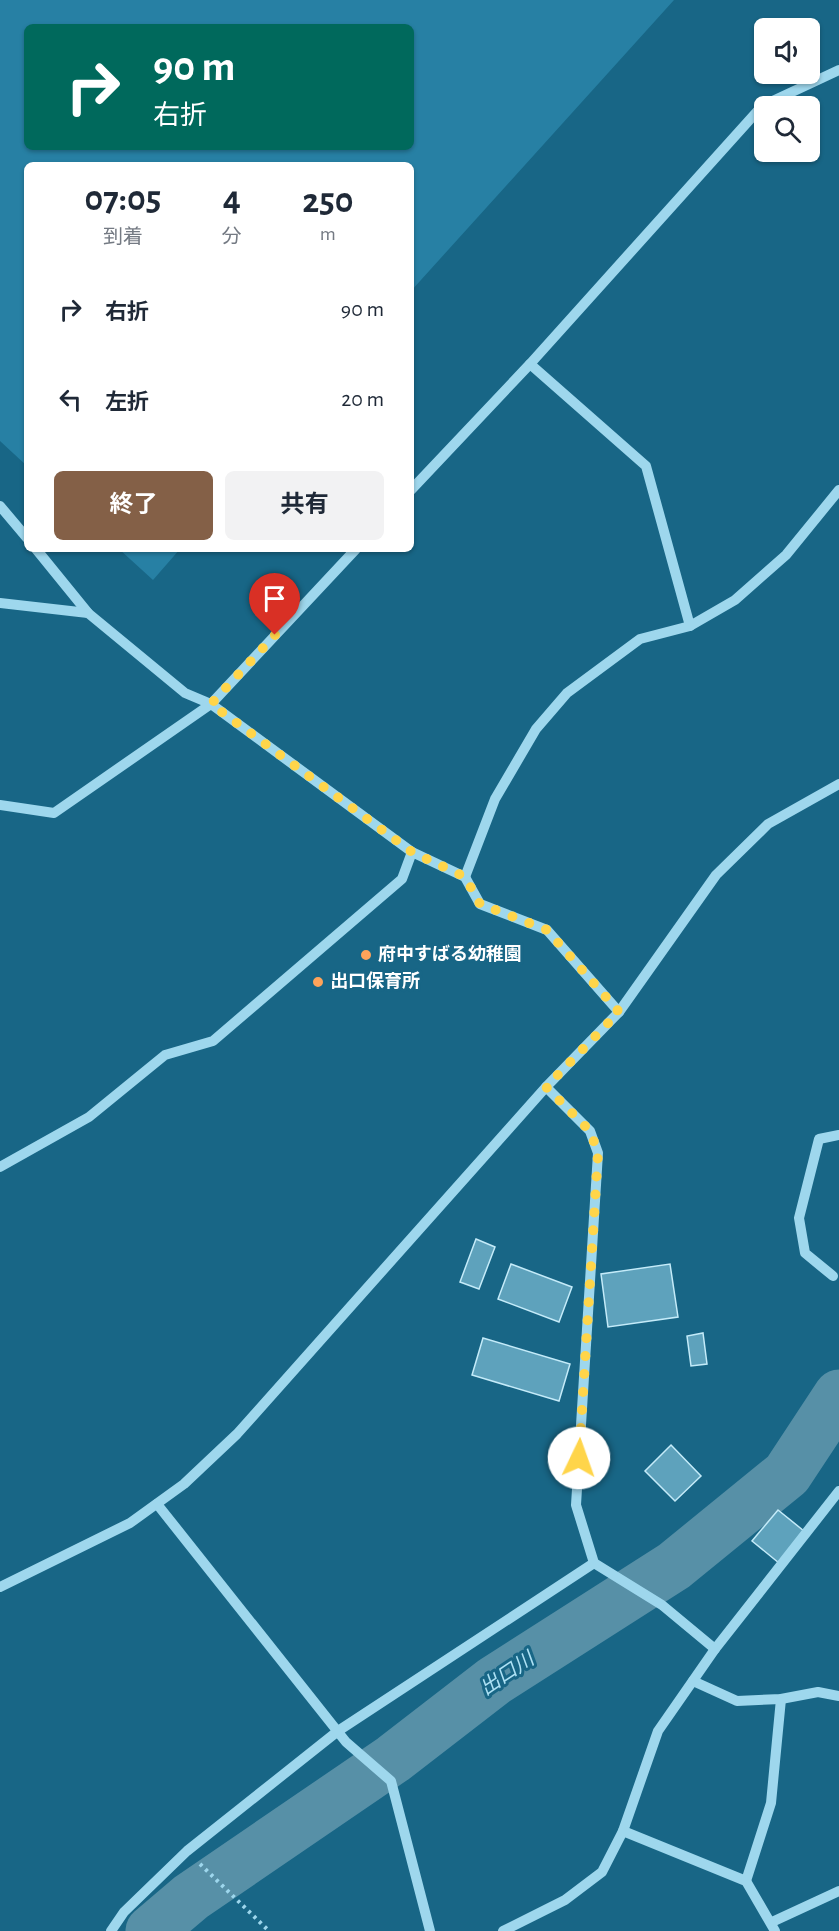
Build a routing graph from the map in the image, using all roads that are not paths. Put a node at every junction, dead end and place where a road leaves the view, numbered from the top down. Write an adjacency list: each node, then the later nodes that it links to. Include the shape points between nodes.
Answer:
1 (839, 70): 2 (street, via 762,106)
2 (530, 364): 3 (street); 11 (street, via 646,466)
3 (414, 487)
4 (839, 490): 11 (street, via 777,562 735,600)
5 (0, 506): 6 (street)
6 (24, 534)
7 (38, 552): 10 (street)
8 (353, 552): 12 (street)
9 (0, 603): 10 (street)
10 (88, 613): 12 (street, via 185,693)
11 (690, 626): 16 (street, via 640,639 567,693 536,729 495,799)
12 (211, 704): 14 (street, via 54,813); 15 (street)
13 (839, 784): 17 (street, via 768,824 716,875)
14 (0, 804)
15 (412, 852): 16 (street); 20 (street, via 402,879 213,1041 165,1055 89,1117)
16 (465, 877): 17 (street, via 480,904 547,930)
17 (619, 1012): 18 (street)
18 (546, 1087): 23 (street, via 237,1434 184,1484); 24 (street, via 590,1131 598,1153 576,1505)
19 (839, 1135): 21 (street, via 819,1139 799,1218 805,1253)
20 (0, 1167)
21 (834, 1276)
22 (839, 1491): 26 (street)
23 (156, 1504): 25 (street, via 130,1523); 30 (street)
24 (594, 1563): 26 (street, via 662,1605); 30 (street)
25 (0, 1587)
26 (715, 1649): 27 (street)
27 (693, 1681): 29 (street, via 738,1701); 31 (street, via 658,1731)
28 (839, 1696): 29 (street, via 818,1692)
29 (781, 1699): 32 (street, via 771,1803)
30 (338, 1731): 35 (street, via 187,1851 124,1912); 36 (street, via 391,1781)
31 (623, 1831): 32 (street); 37 (street, via 602,1872 565,1900)
32 (746, 1881): 34 (street)
33 (839, 1892): 34 (street)
34 (773, 1927)
35 (111, 1931)
36 (430, 1931)
37 (503, 1931)

